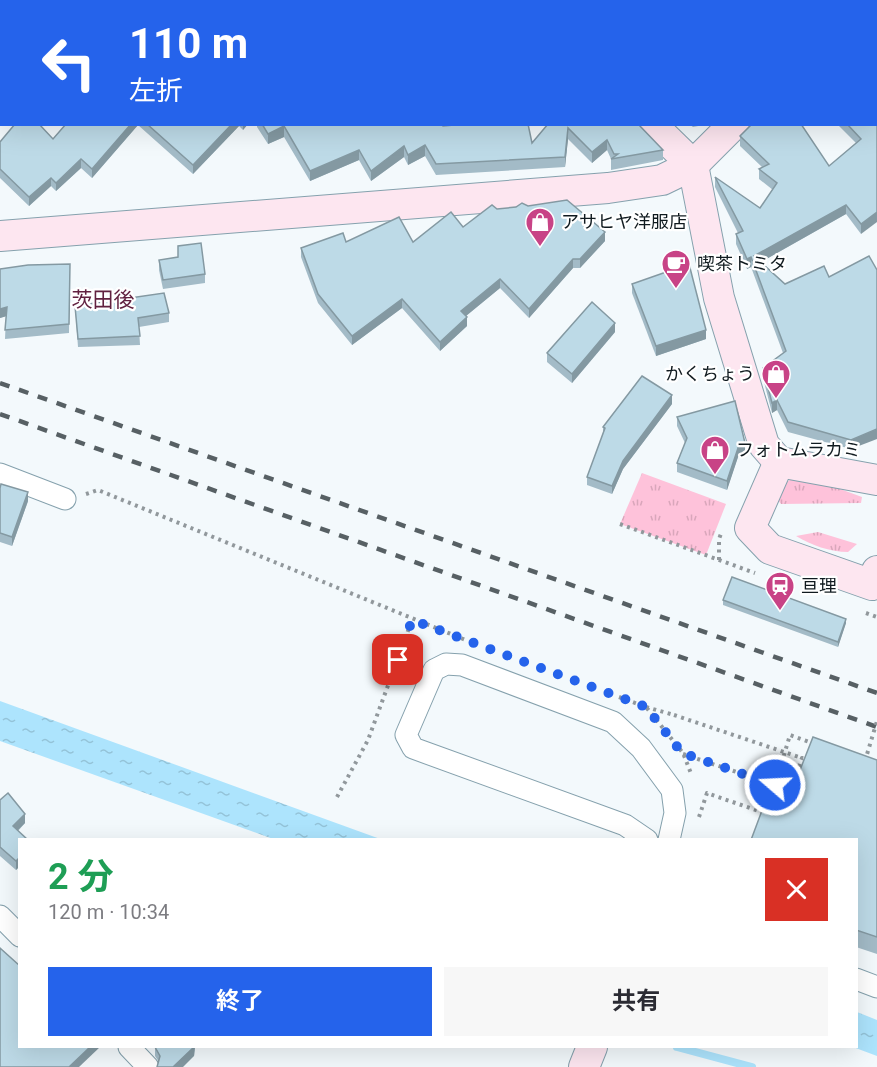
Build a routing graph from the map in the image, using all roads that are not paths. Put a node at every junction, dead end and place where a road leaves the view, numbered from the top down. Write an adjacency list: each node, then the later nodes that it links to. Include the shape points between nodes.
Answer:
1 (653, 126): 3 (street)
2 (732, 126): 3 (street)
3 (693, 165): 4 (street, via 662,180 608,188); 5 (street, via 719,298 764,444)
4 (0, 236)
5 (778, 462): 7 (street); 9 (street, via 750,528 770,549 872,585)
6 (0, 474): 8 (street)
7 (877, 480)
8 (64, 499)
9 (877, 570)
10 (644, 838): 11 (street, via 625,825 413,748 406,735 434,670 446,664 462,665 613,722 641,748 672,790 675,813)
11 (669, 838)
12 (0, 916): 13 (street)
13 (18, 934)
14 (858, 980): 15 (street)
15 (877, 987)
16 (130, 1048): 18 (street)
17 (592, 1048): 19 (street)
18 (148, 1067)
19 (584, 1067)

